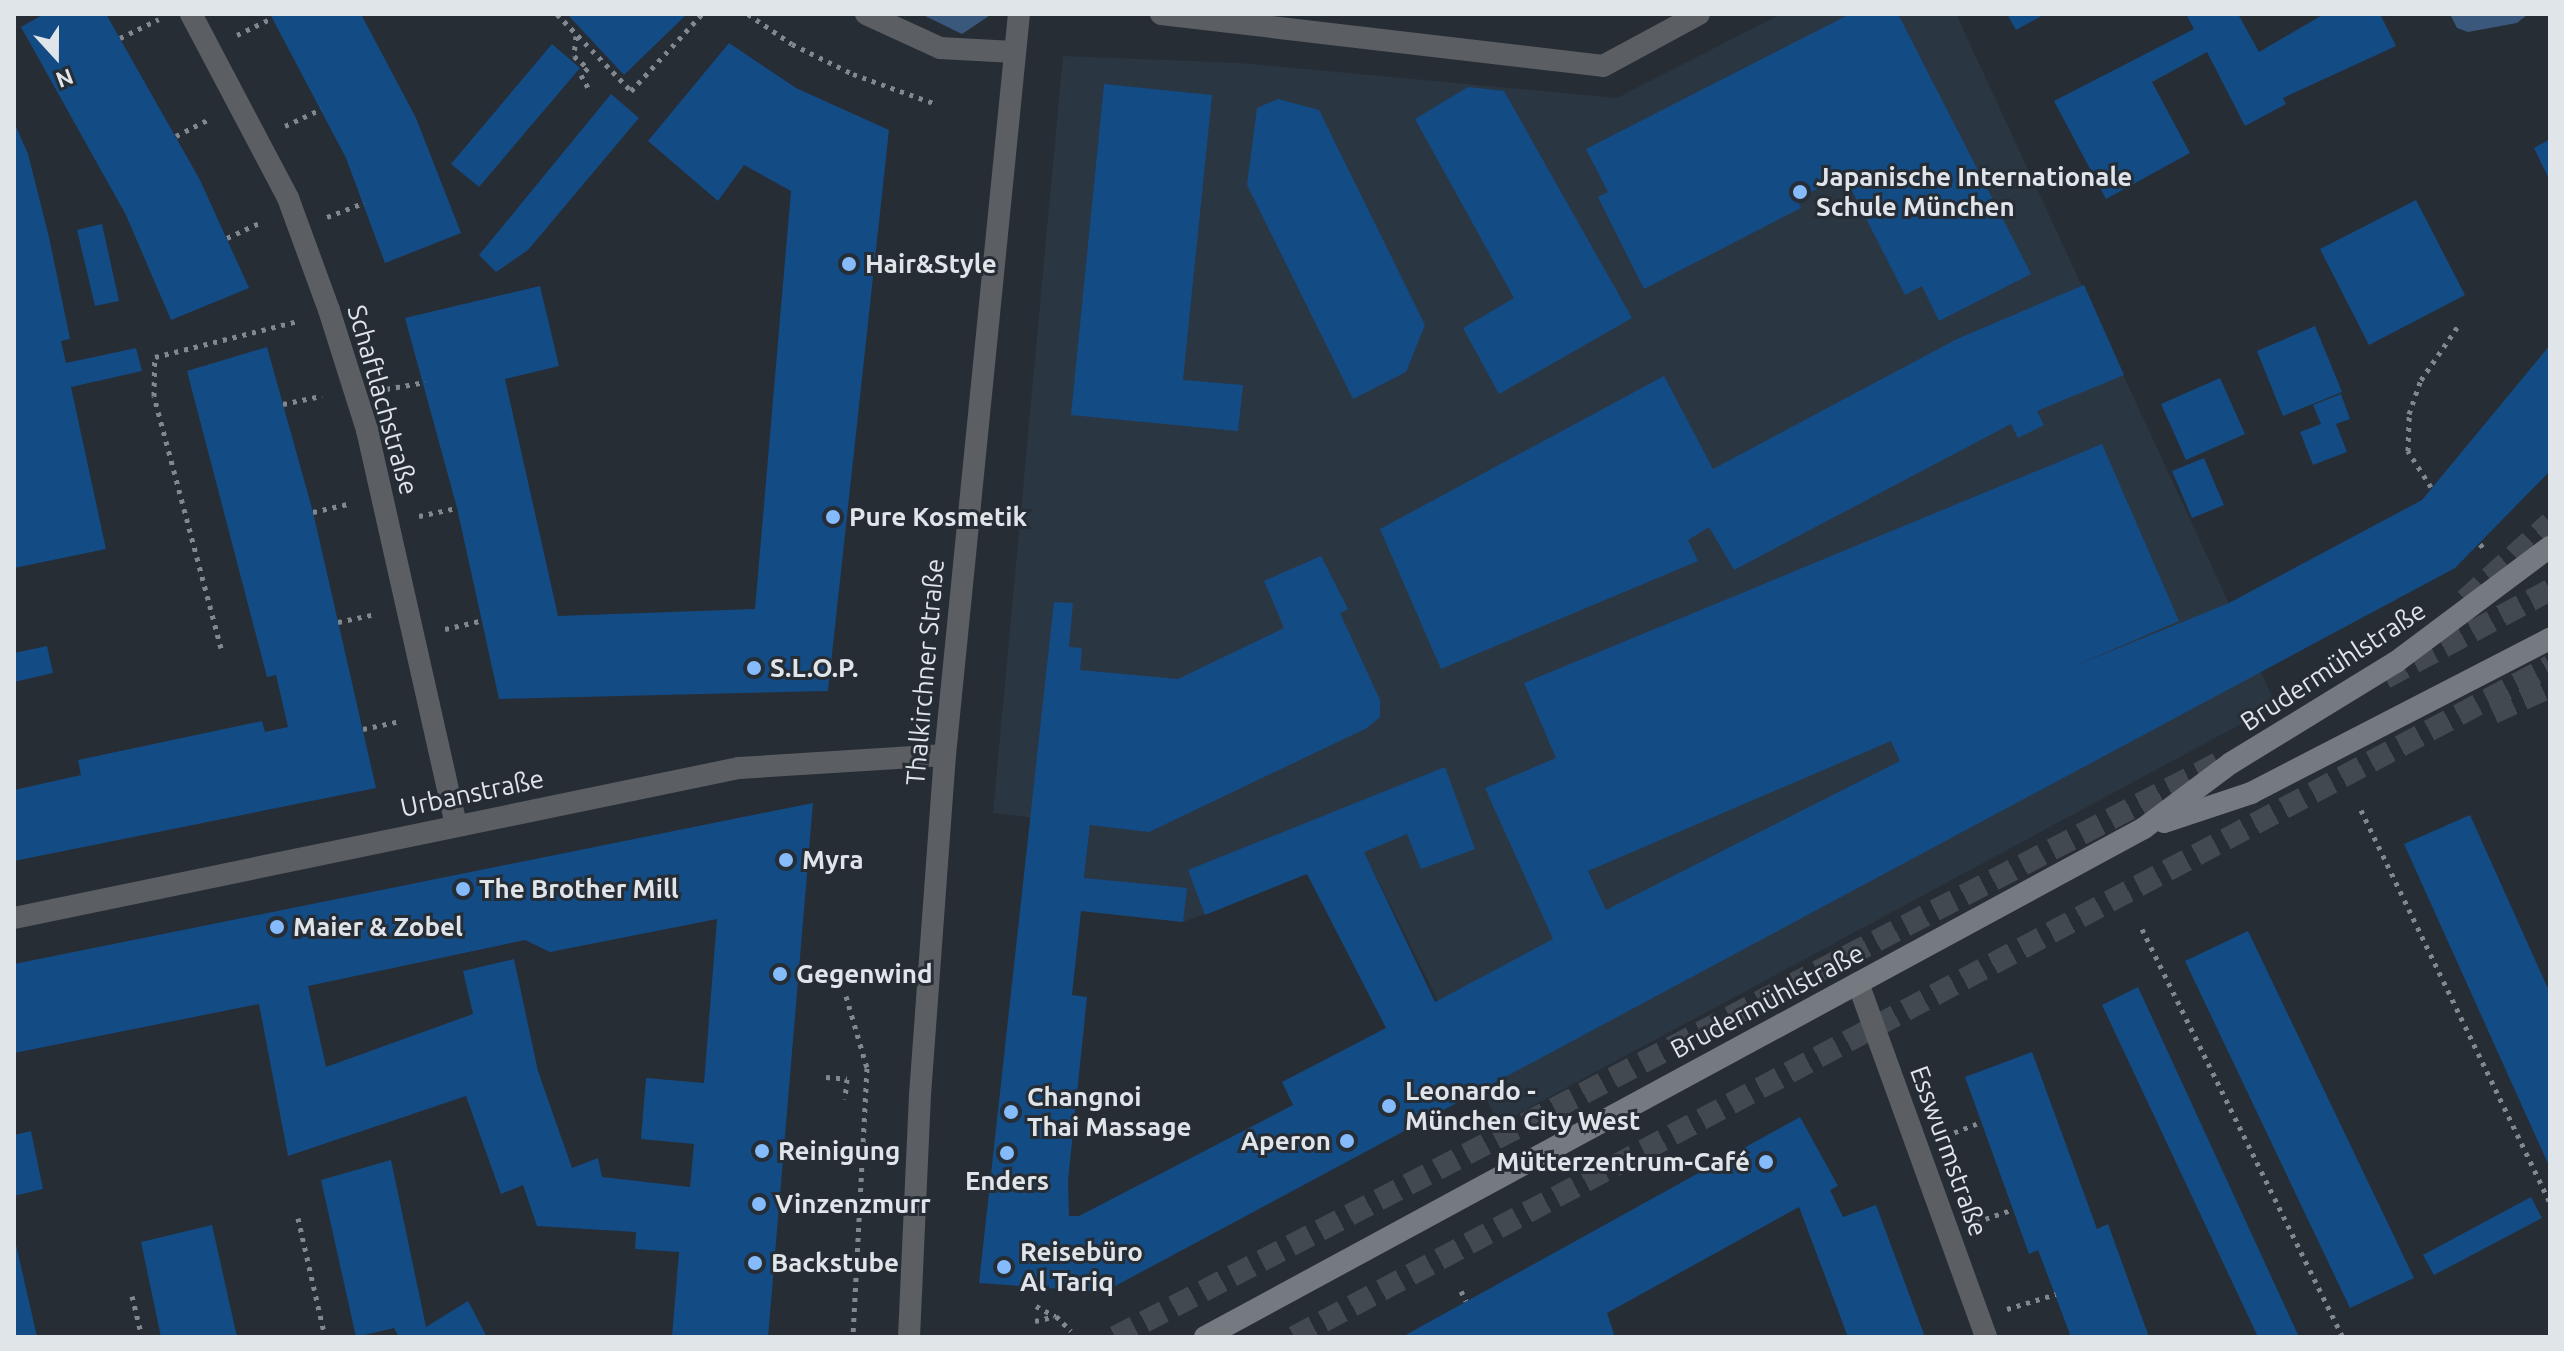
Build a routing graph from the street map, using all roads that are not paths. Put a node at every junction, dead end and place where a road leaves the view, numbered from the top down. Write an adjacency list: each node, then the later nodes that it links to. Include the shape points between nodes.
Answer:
1 (191, 14): 10 (street, Schaftlachstraße, via 288,198 329,310 367,430)
2 (866, 14): 6 (street, via 940,48)
3 (1019, 14): 6 (street, Thalkirchner Straße)
4 (1161, 14): 5 (street, via 1603,66)
5 (1699, 14)
6 (1014, 52): 9 (street, Thalkirchner Straße)
7 (2550, 547): 11 (main road, Brudermühlstraße, via 2396,662 2231,763)
8 (2550, 639): 11 (main road, Brudermühlstraße, via 2251,793)
9 (945, 755): 10 (street, Urbanstraße, via 739,768); 15 (street, Thalkirchner Straße)
10 (456, 825): 12 (street, Urbanstraße)
11 (2144, 828): 13 (main road, Brudermühlstraße)
12 (14, 918)
13 (1858, 983): 14 (street, Esswurmstraße); 16 (main road, Brudermühlstraße)
14 (1983, 1328)
15 (909, 1337)
16 (1205, 1337)

